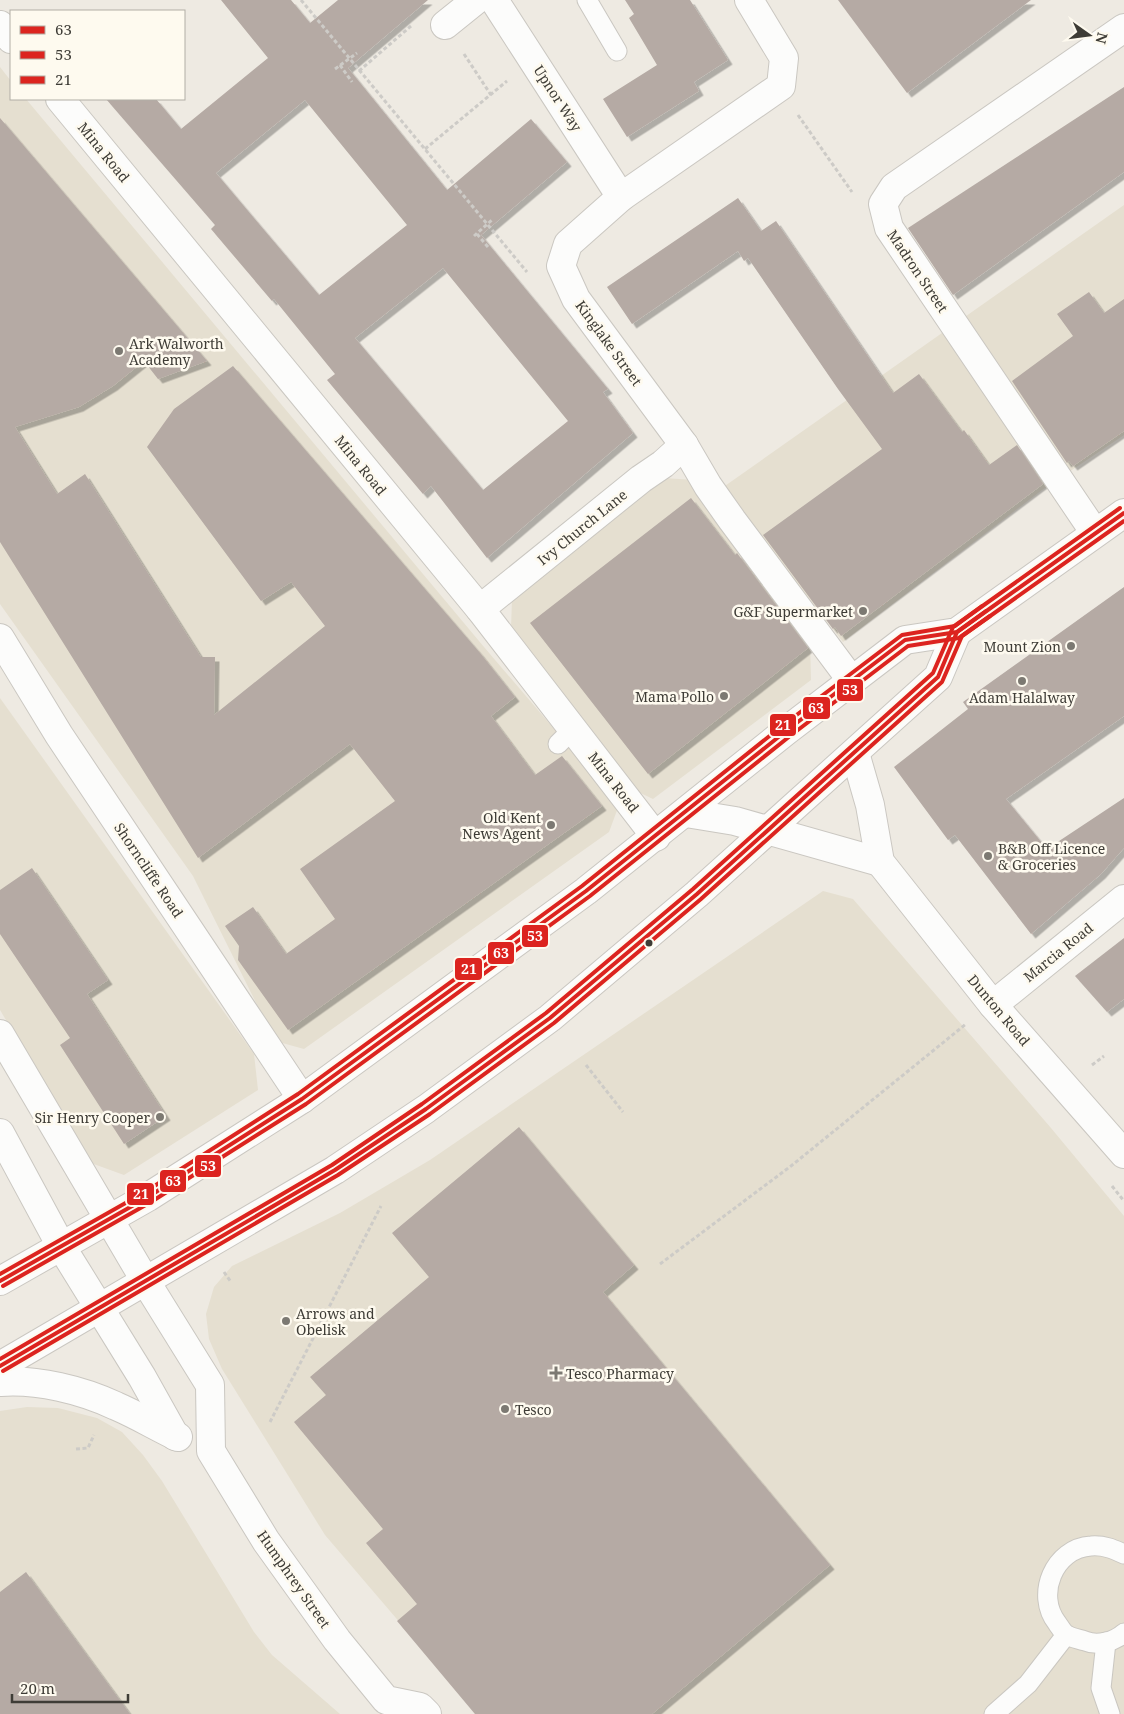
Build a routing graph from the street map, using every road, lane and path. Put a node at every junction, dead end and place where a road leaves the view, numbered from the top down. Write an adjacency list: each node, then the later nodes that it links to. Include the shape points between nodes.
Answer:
1 (301, 0): 15 (path)
2 (476, 0): 7 (main road)
3 (494, 0): 22 (main road, Upnor Way)
4 (587, 0): 11 (lane)
5 (748, 0): 18 (main road, via 784,58)
6 (418, 20): 15 (path)
7 (445, 24): 19 (path)
8 (0, 25): 10 (main road)
9 (1124, 28): 23 (main road, via 894,187)
10 (10, 38)
11 (617, 51)
12 (357, 52): 13 (path, bridge)
13 (340, 65): 14 (path, bridge); 17 (path)
14 (336, 69)
15 (359, 71): 21 (path)
16 (512, 77): 19 (path)
17 (352, 82)
18 (781, 86): 22 (main road, Kinglake Street); 23 (path, via 856,198)
19 (491, 95): 21 (path)
20 (61, 100): 30 (main road, Mina Road)
21 (425, 149): 26 (path)
22 (621, 196): 27 (main road, Kinglake Street, via 568,244 562,266 576,299)
23 (883, 204): 29 (main road, Madron Street, via 888,228)
24 (493, 219): 25 (path, bridge, via 475,235)
25 (488, 248)
26 (533, 280)
27 (684, 445): 30 (main road, Ivy Church Lane); 33 (main road, Kinglake Street, via 732,520)
28 (1124, 513): 29 (main road)
29 (1095, 533): 31 (main road)
30 (480, 609): 37 (main road, Mina Road, via 565,737)
31 (957, 632): 33 (main road, via 905,640); 34 (main road, via 938,677)
32 (0, 638): 46 (main road, Shorncliffe Road, via 59,735)
33 (852, 681): 35 (main road, via 717,785)
34 (855, 753): 36 (main road); 38 (main road, Dunton Road, via 870,805)
35 (686, 813): 36 (main road); 37 (main road)
36 (768, 830): 38 (main road); 56 (main road, via 550,1018 426,1109 335,1170)
37 (656, 837): 46 (main road)
38 (880, 862): 40 (main road, Dunton Road)
39 (1124, 899): 40 (main road, Marcia Road)
40 (993, 1005): 49 (main road, Dunton Road)
41 (968, 1022): 53 (path, via 791,1166)
42 (0, 1034): 51 (main road)
43 (1104, 1056): 45 (path)
44 (586, 1065): 47 (path)
45 (1085, 1070)
46 (302, 1099): 51 (main road)
47 (623, 1112)
48 (0, 1133): 52 (main road)
49 (1124, 1154)
50 (381, 1206): 61 (path)
51 (110, 1218): 52 (main road); 56 (main road)
52 (61, 1246): 55 (main road); 58 (main road)
53 (660, 1264)
54 (223, 1271): 57 (path)
55 (0, 1281)
56 (146, 1282): 58 (main road); 65 (main road, via 210,1385)
57 (231, 1282)
58 (99, 1309): 59 (main road); 63 (main road)
59 (0, 1366)
60 (0, 1382): 63 (main road, via 12,1381 80,1393 115,1405)
61 (270, 1422)
62 (98, 1427): 64 (path, via 88,1448)
63 (175, 1436): 65 (main road)
64 (76, 1449)
65 (211, 1451): 70 (main road, Humphrey Street, via 266,1541)
66 (1124, 1554): 68 (lane, via 1106,1546 1089,1546 1073,1551 1059,1561 1047,1588 1048,1605)
67 (1124, 1633): 69 (lane)
68 (1066, 1635): 69 (lane, via 1089,1643); 71 (lane, via 1028,1684)
69 (1106, 1642): 73 (lane, via 1101,1688)
70 (385, 1707): 72 (main road, Humphrey Street, via 420,1707)
71 (1000, 1712)
72 (426, 1714)
73 (1110, 1714)

